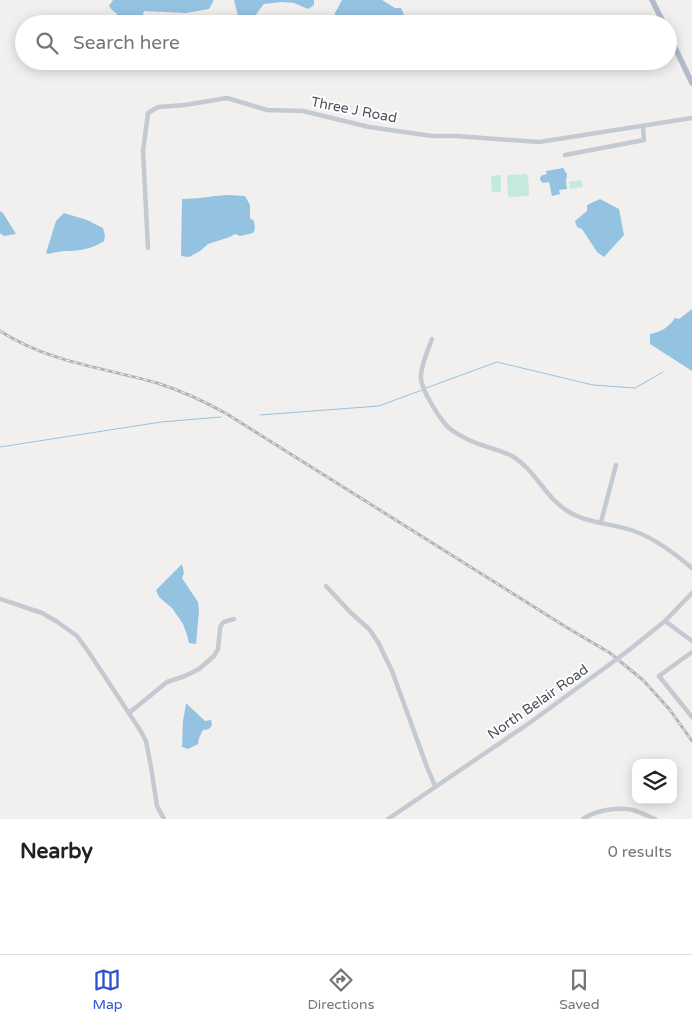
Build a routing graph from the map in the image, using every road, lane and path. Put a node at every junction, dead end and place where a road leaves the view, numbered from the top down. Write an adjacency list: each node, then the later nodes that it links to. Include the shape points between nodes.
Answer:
1 (652, 0): 2 (main road)
2 (660, 15)
3 (677, 52): 4 (main road)
4 (692, 83)
5 (692, 118): 6 (street, Three J Road)
6 (643, 127): 7 (street, via 644,140); 8 (street, Three J Road, via 538,142 432,136 369,127 303,111 267,110 227,98 158,107 148,113 144,151)
7 (565, 155)
8 (148, 248)
9 (432, 339): 11 (street, via 422,371 422,385 429,401 449,428 526,466 555,502 574,516)
10 (616, 465): 11 (street)
11 (601, 522): 12 (street, via 648,537)
12 (692, 568)
13 (326, 586): 22 (street, via 378,642)
14 (692, 593): 17 (street, North Belair Road)
15 (0, 599): 20 (street, via 42,613 77,636)
16 (234, 619): 20 (street, via 222,625 214,656 199,669 167,682)
17 (665, 622): 18 (street); 22 (street, North Belair Road, bridge, via 535,719)
18 (692, 641)
19 (692, 652): 21 (street, via 659,676)
20 (128, 712): 23 (street, via 146,741 157,806)
21 (691, 713)
22 (435, 786): 24 (street, North Belair Road)
23 (164, 819)
24 (388, 819)
25 (583, 819): 26 (street, via 610,809 633,810)
26 (655, 819)

